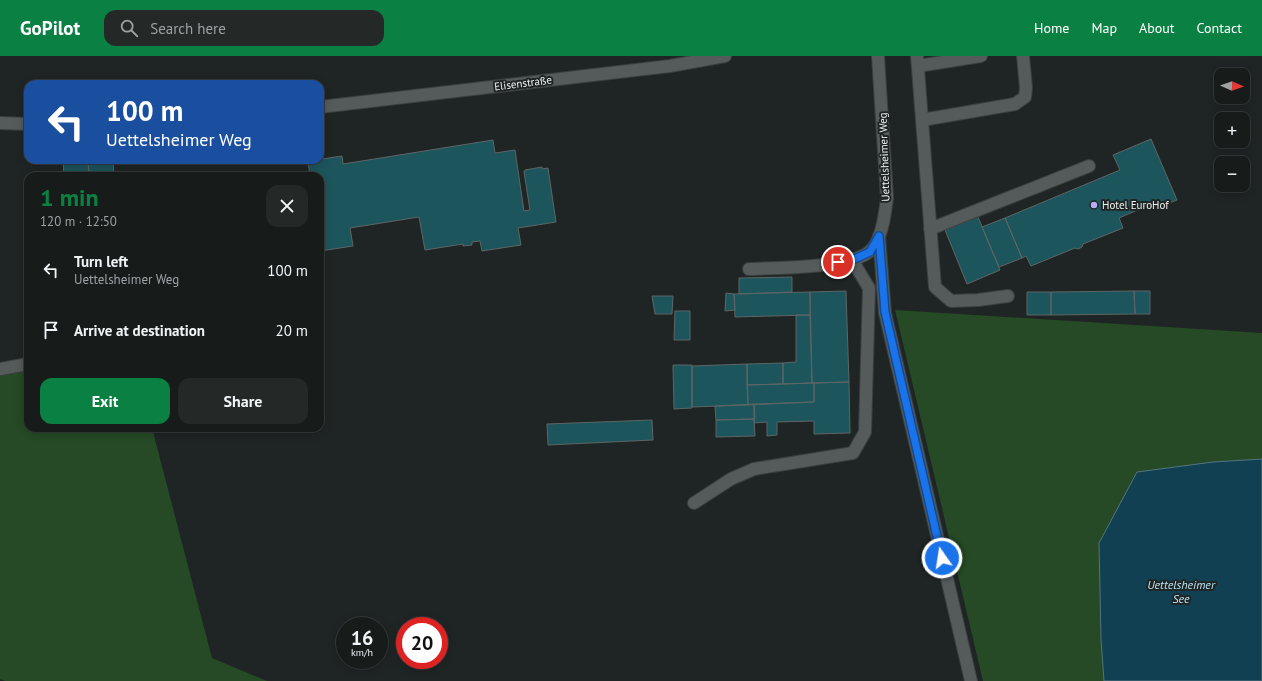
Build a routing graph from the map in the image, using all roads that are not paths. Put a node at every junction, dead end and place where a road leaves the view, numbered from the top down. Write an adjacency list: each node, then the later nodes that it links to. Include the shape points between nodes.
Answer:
1 (725, 56): 6 (street, Elisenstraße, via 670,66)
2 (878, 56): 12 (street, Uettelsheimer Weg, via 886,198 884,220)
3 (981, 56): 5 (street)
4 (1023, 56): 7 (street, via 1025,97 1015,104)
5 (918, 61): 7 (street)
6 (324, 107)
7 (922, 120): 11 (street)
8 (0, 123): 9 (street)
9 (24, 124)
10 (1089, 166): 11 (street)
11 (930, 229): 15 (street, via 935,287 951,301)
12 (879, 236): 13 (street, Uettelsheimer Weg, via 870,252); 19 (street, via 885,312)
13 (852, 260): 14 (street, Uettelsheimer Weg); 18 (street, via 869,288 866,432 853,453 754,469 731,479)
14 (749, 269)
15 (1008, 296)
16 (24, 365): 17 (street)
17 (0, 369)
18 (694, 503)
19 (971, 681)

